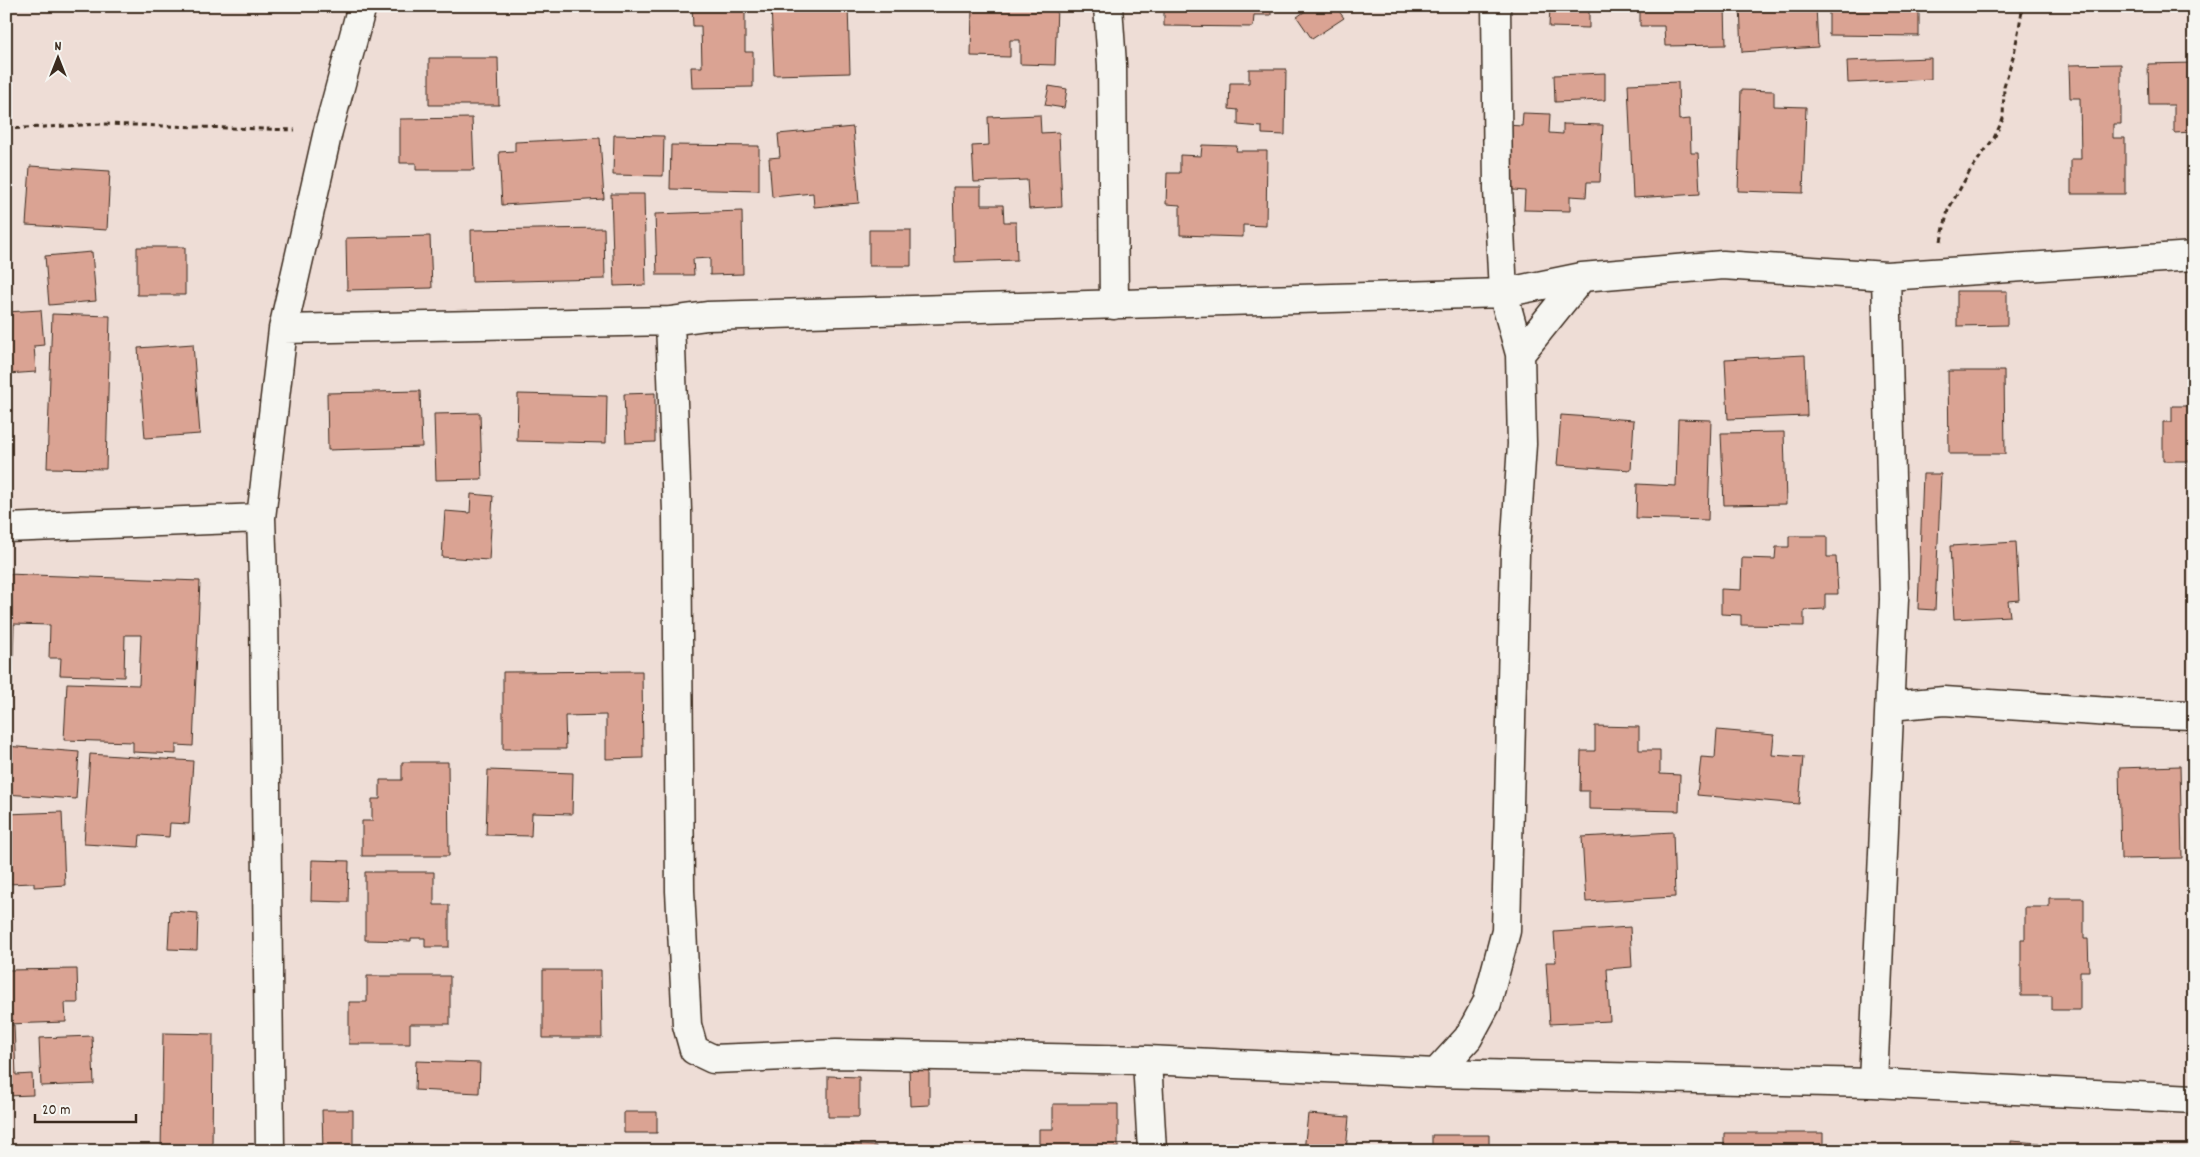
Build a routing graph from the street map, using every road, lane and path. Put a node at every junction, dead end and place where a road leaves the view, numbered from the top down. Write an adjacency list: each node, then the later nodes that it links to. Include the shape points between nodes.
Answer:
1 (362, 6): 6 (street)
2 (1108, 6): 12 (street, via 1112,65)
3 (1496, 6): 11 (street)
4 (2024, 6): 8 (path, via 2004,86 2003,119 1948,210)
5 (6, 129): 6 (path, via 102,124)
6 (328, 131): 14 (street)
7 (2194, 256): 8 (street)
8 (1934, 274): 9 (street)
9 (1886, 276): 10 (street, via 1723,264); 18 (street, via 1894,600)
10 (1582, 278): 11 (street); 15 (street)
11 (1503, 293): 12 (street); 15 (street)
12 (1114, 305): 13 (street, via 707,316)
13 (670, 321): 14 (street); 20 (street, via 676,511 680,891 687,1025 694,1050 713,1059 836,1054)
14 (283, 329): 16 (street)
15 (1520, 354): 21 (street, via 1522,444 1515,553 1506,931 1487,1003 1468,1038)
16 (260, 518): 17 (street); 24 (street, via 264,607)
17 (6, 528)
18 (1890, 706): 19 (street, via 1944,701 2126,713); 22 (street)
19 (2194, 714)
20 (1147, 1060): 21 (street); 25 (street)
21 (1436, 1073): 22 (street)
22 (1873, 1082): 23 (street)
23 (2194, 1099)
24 (270, 1151)
25 (1152, 1151)

